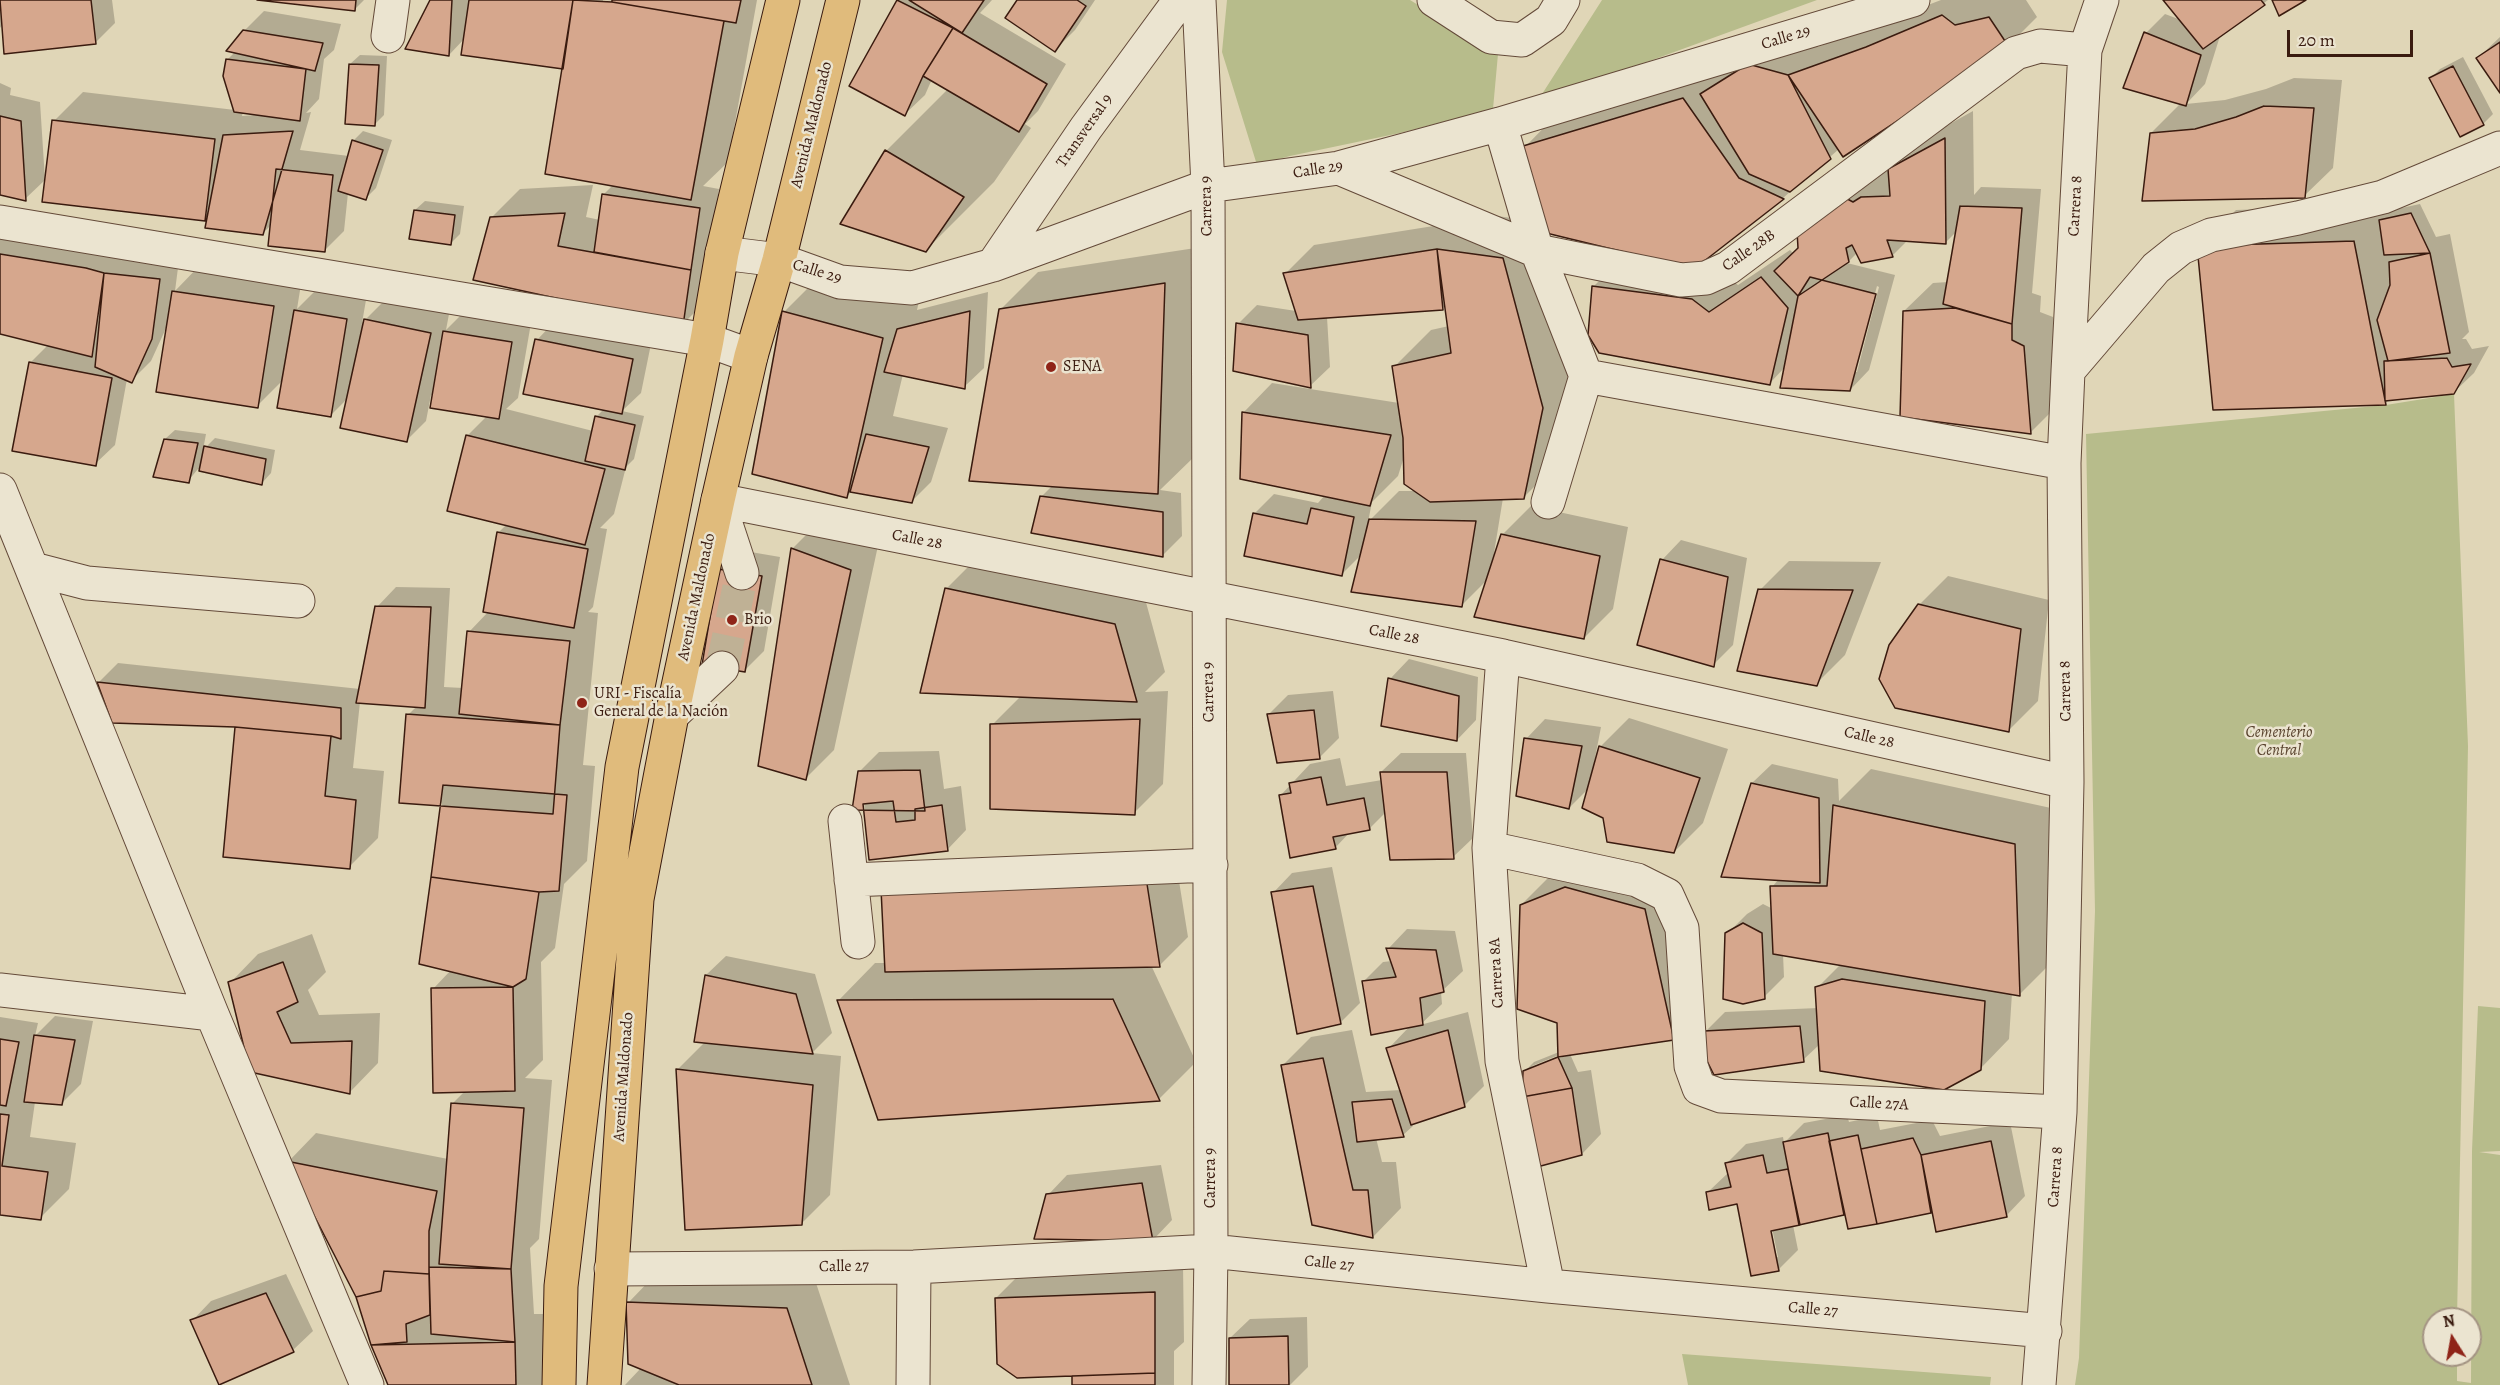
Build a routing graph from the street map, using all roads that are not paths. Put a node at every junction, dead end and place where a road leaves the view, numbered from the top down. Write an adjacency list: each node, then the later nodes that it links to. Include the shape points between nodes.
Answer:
1 (393, 0): 10 (street)
2 (783, 0): 18 (main road)
3 (843, 0): 19 (main road, Avenida Maldonado)
4 (1180, 0): 20 (street, Transversal 9, via 1086,128)
5 (1199, 0): 15 (street, Carrera 9)
6 (1434, 0): 7 (street, via 1491,37 1522,40 1551,20)
7 (1563, 0)
8 (1913, 0): 12 (street, Calle 29)
9 (2102, 0): 11 (street, Carrera 8)
10 (388, 36)
11 (2085, 50): 17 (street, Calle 28B, via 2040,46 2016,53 1728,268 1706,278 1681,280); 23 (street, Carrera 8)
12 (1500, 124): 14 (street, Calle 29); 17 (street)
13 (2500, 148): 23 (street, via 2383,197 2211,234 2181,248 2156,268)
14 (1340, 168): 15 (street, Calle 29); 17 (street, Calle 28B)
15 (1208, 186): 20 (street, Calle 29); 31 (street, Carrera 9)
16 (0, 222): 21 (street)
17 (1537, 251): 24 (street)
18 (722, 253): 19 (street, Calle 29); 21 (main road)
19 (779, 260): 20 (street, Calle 29, via 840,282 912,288); 22 (main road, Avenida Maldonado)
20 (993, 265)
21 (707, 340): 22 (street); 51 (main road, via 622,767 561,1286)
22 (751, 356): 27 (main road, Avenida Maldonado)
23 (2068, 371): 25 (street, Carrera 8)
24 (1586, 376): 25 (street); 28 (street)
25 (2064, 464): 36 (street, Carrera 8)
26 (0, 490): 30 (street)
27 (718, 500): 29 (street, Calle 28); 29 (street, via 742,573); 35 (main road, Avenida Maldonado)
28 (1548, 502)
29 (758, 508): 31 (street, Calle 28)
30 (33, 569): 32 (street, via 87,583); 43 (street)
31 (1208, 599): 33 (street, Calle 28); 39 (street, Carrera 9)
32 (298, 601)
33 (1503, 656): 36 (street, Calle 28); 38 (street, Carrera 8A)
34 (722, 668): 35 (street)
35 (672, 715): 47 (main road, Avenida Maldonado, via 636,899)
36 (2067, 782): 44 (street, Carrera 8)
37 (845, 821): 40 (street)
38 (1489, 848): 44 (street, Calle 27A, via 1637,880 1667,895 1682,928 1691,1066 1699,1088 1721,1096); 48 (street, Carrera 8A, via 1502,1061)
39 (1210, 865): 40 (street); 45 (street, Carrera 9)
40 (851, 880): 41 (street)
41 (858, 942)
42 (0, 990): 43 (street)
43 (212, 1014): 50 (street)
44 (2060, 1112): 49 (street, Carrera 8)
45 (1211, 1251): 46 (street, Calle 27); 48 (street, Calle 27); 54 (street, Carrera 9)
46 (914, 1266): 47 (street, Calle 27); 53 (street)
47 (611, 1269): 52 (main road, Avenida Maldonado)
48 (1548, 1286): 49 (street, Calle 27)
49 (2045, 1331): 55 (street, Carrera 8)
50 (367, 1385)
51 (559, 1385)
52 (604, 1385)
53 (913, 1385)
54 (1209, 1385)
55 (2039, 1385)

